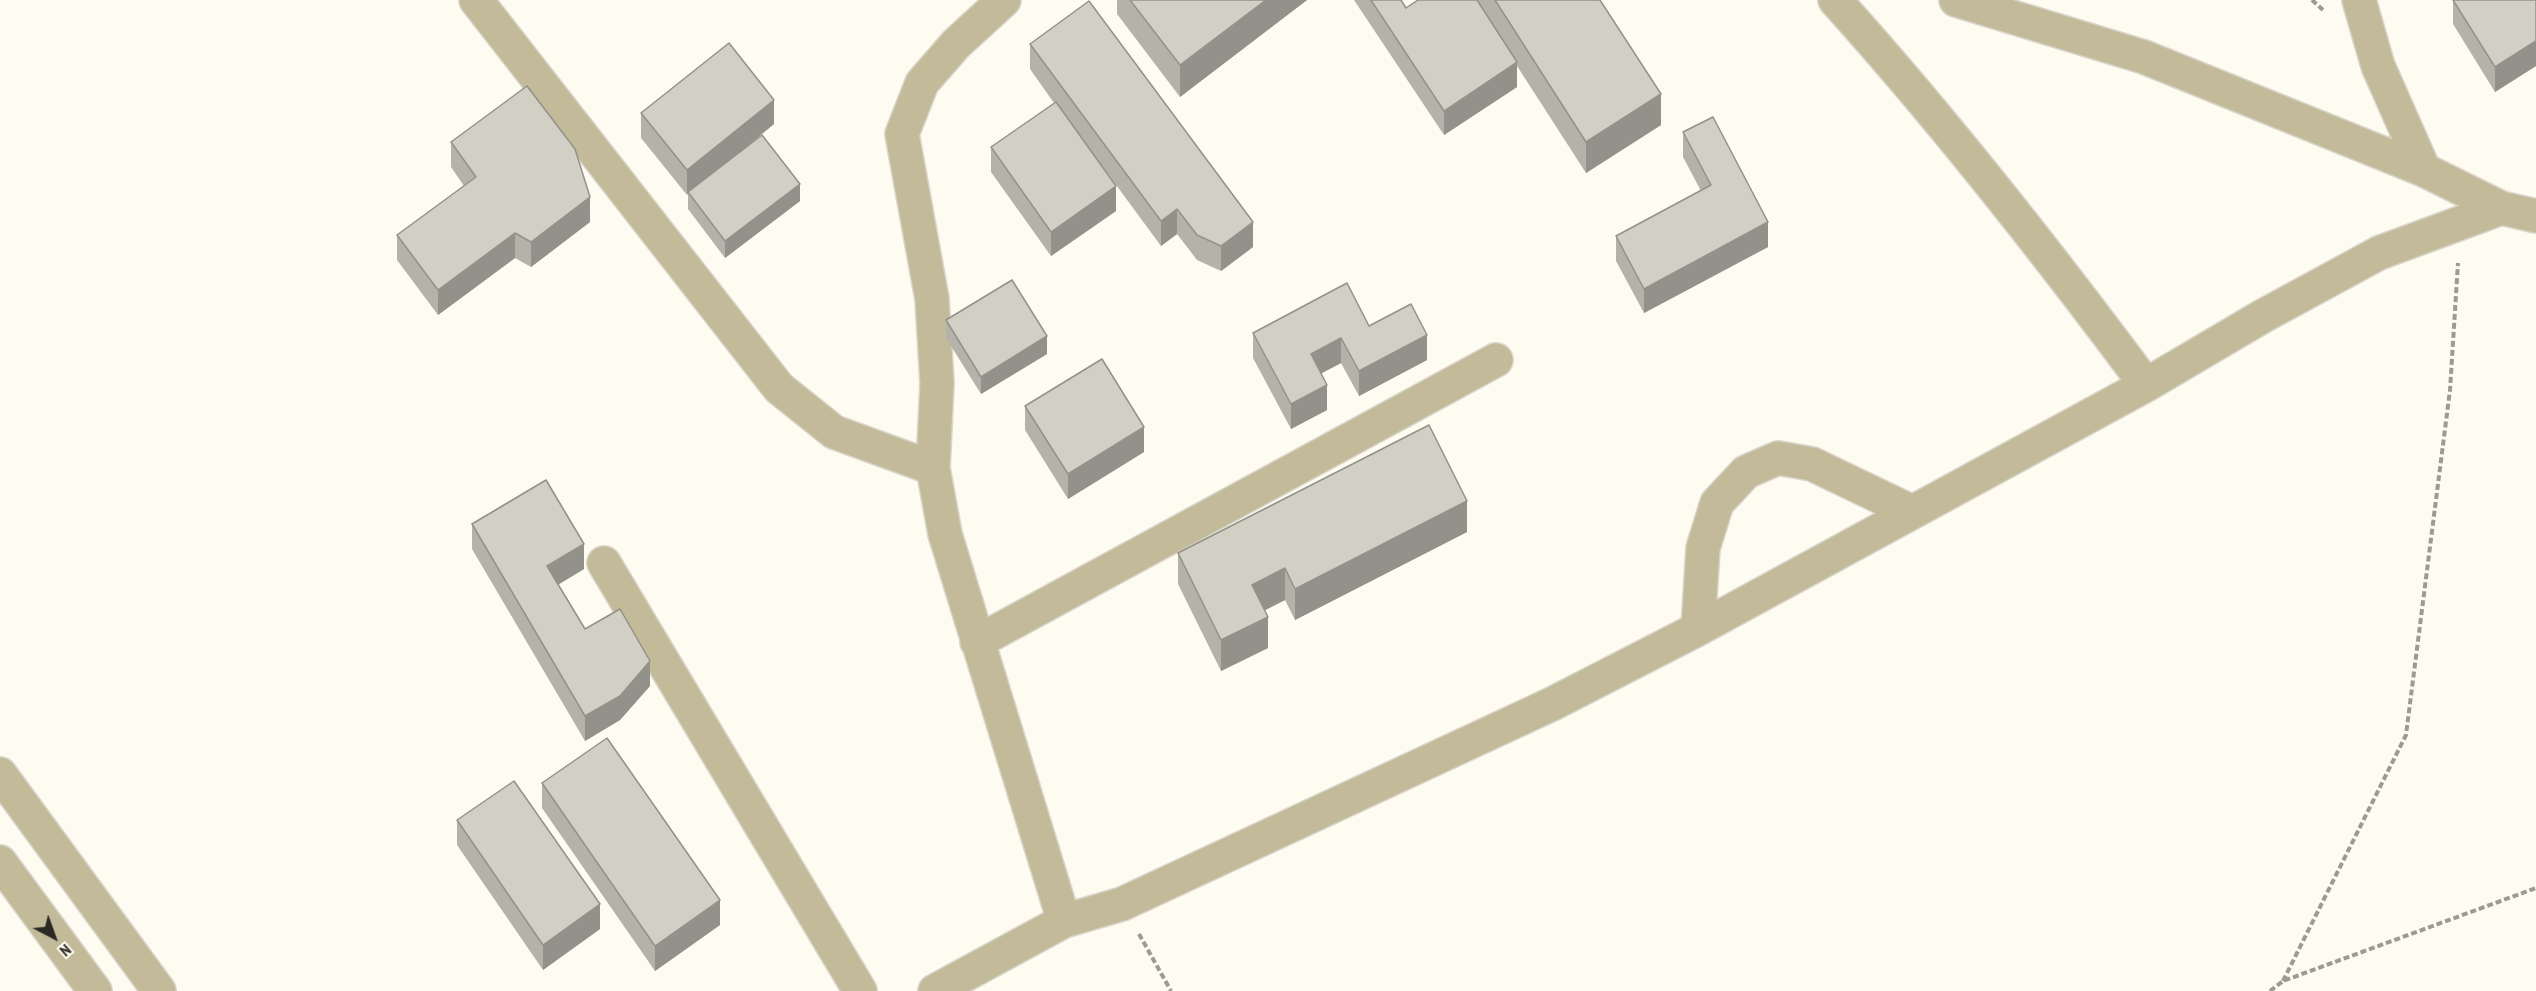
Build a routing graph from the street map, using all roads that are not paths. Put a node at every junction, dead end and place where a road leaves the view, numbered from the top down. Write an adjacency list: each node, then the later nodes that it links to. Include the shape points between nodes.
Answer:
1 (476, 0): 11 (street, via 779,388 834,432)
2 (1005, 0): 11 (street, via 956,44 922,83 902,134 932,299 937,383)
3 (1835, 0): 10 (street, via 1982,172)
4 (1956, 0): 6 (street, via 2144,57)
5 (2359, 0): 6 (street, via 2378,66)
6 (2424, 170): 7 (street)
7 (2501, 208): 8 (street); 10 (street, via 2379,253)
8 (2536, 216)
9 (1496, 360): 15 (street)
10 (2146, 385): 12 (street)
11 (933, 468): 15 (street, via 945,534)
12 (1912, 512): 14 (street); 14 (street, via 1812,464 1778,459 1746,472 1718,503 1703,548)
13 (604, 563): 21 (street)
14 (1698, 629): 18 (street, via 1531,714 1122,904)
15 (977, 642): 18 (street)
16 (0, 774): 20 (street)
17 (0, 862): 19 (street)
18 (1064, 921): 22 (street)
19 (95, 991)
20 (159, 991)
21 (860, 991)
22 (935, 991)

